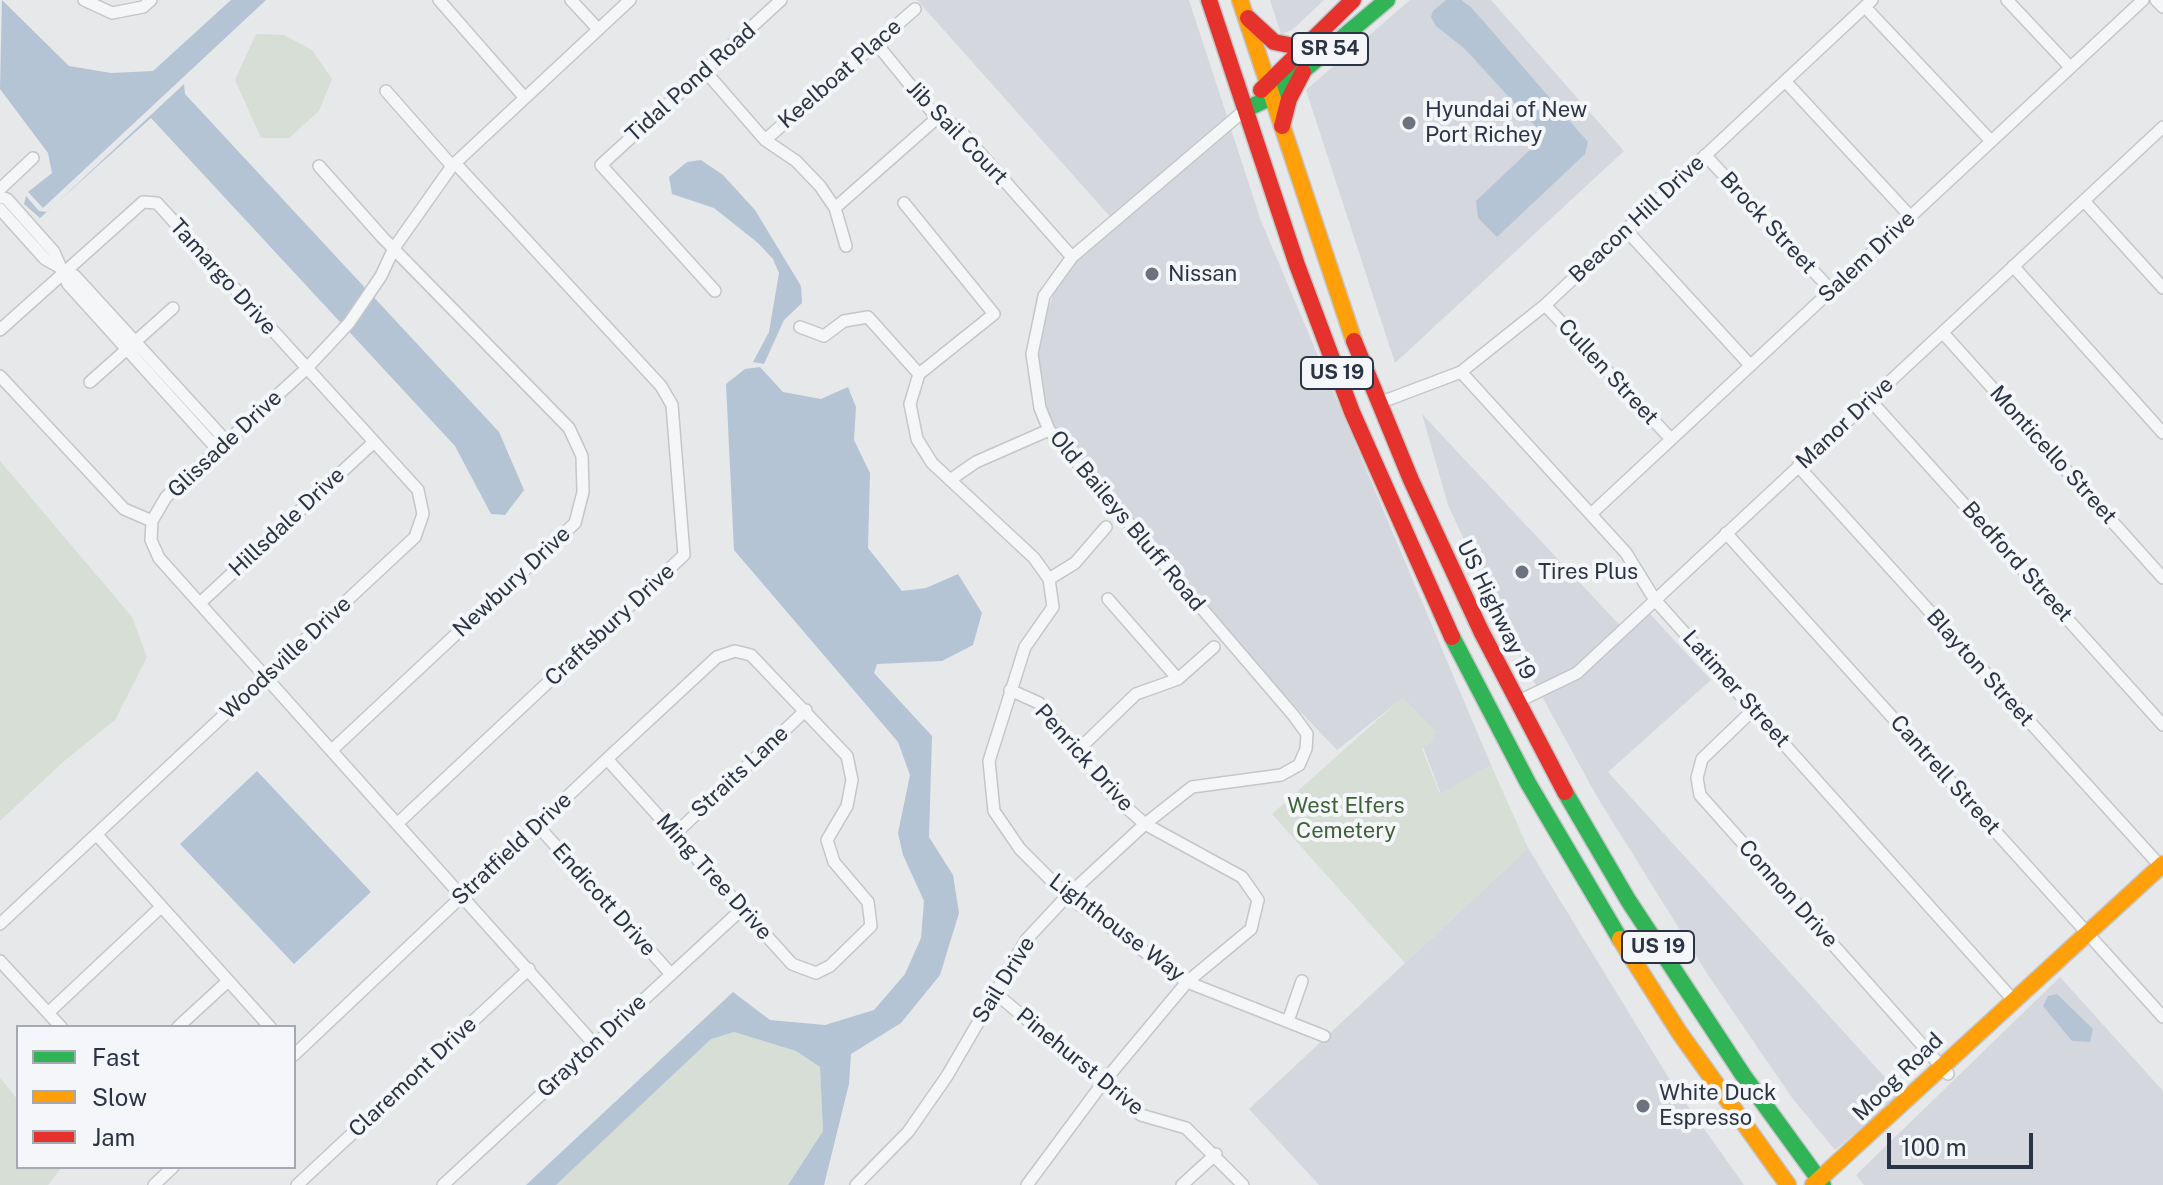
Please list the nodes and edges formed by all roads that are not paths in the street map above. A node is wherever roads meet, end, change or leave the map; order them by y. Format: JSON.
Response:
{"nodes":[{"id":1,"x":84,"y":0,"type":"edge"},
{"id":2,"x":151,"y":0,"type":"edge"},
{"id":3,"x":439,"y":0,"type":"edge"},
{"id":4,"x":571,"y":0,"type":"edge"},
{"id":5,"x":630,"y":0,"type":"edge"},
{"id":6,"x":781,"y":0,"type":"edge"},
{"id":7,"x":1209,"y":0,"type":"edge"},
{"id":8,"x":1353,"y":0,"type":"edge"},
{"id":9,"x":1387,"y":0,"type":"edge"},
{"id":10,"x":2007,"y":0,"type":"edge"},
{"id":11,"x":2143,"y":0,"type":"edge"},
{"id":12,"x":2156,"y":0,"type":"edge"},
{"id":13,"x":1869,"y":3,"type":"edge"},
{"id":14,"x":1242,"y":7,"type":"edge"},
{"id":15,"x":2163,"y":7,"type":"edge"},
{"id":16,"x":915,"y":9,"type":"dead end"},
{"id":17,"x":598,"y":29,"type":"junction"},
{"id":18,"x":1309,"y":42,"type":"junction"},
{"id":19,"x":876,"y":43,"type":"junction"},
{"id":20,"x":2070,"y":67,"type":"junction"},
{"id":21,"x":705,"y":71,"type":"junction"},
{"id":22,"x":1303,"y":72,"type":"junction"},
{"id":23,"x":1785,"y":81,"type":"junction"},
{"id":24,"x":1269,"y":90,"type":"junction"},
{"id":25,"x":386,"y":91,"type":"dead end"},
{"id":26,"x":524,"y":97,"type":"junction"},
{"id":27,"x":1246,"y":109,"type":"junction"},
{"id":28,"x":937,"y":118,"type":"junction"},
{"id":29,"x":1282,"y":130,"type":"junction"},
{"id":30,"x":2161,"y":134,"type":"edge"},
{"id":31,"x":765,"y":140,"type":"junction"},
{"id":32,"x":1991,"y":141,"type":"junction"},
{"id":33,"x":1705,"y":155,"type":"junction"},
{"id":34,"x":33,"y":158,"type":"dead end"},
{"id":35,"x":453,"y":164,"type":"junction"},
{"id":36,"x":319,"y":166,"type":"dead end"},
{"id":37,"x":0,"y":189,"type":"edge"},
{"id":38,"x":0,"y":197,"type":"edge"},
{"id":39,"x":2084,"y":201,"type":"junction"},
{"id":40,"x":904,"y":203,"type":"dead end"},
{"id":41,"x":835,"y":208,"type":"junction"},
{"id":42,"x":0,"y":209,"type":"edge"},
{"id":43,"x":1910,"y":216,"type":"junction"},
{"id":44,"x":1626,"y":230,"type":"junction"},
{"id":45,"x":846,"y":246,"type":"dead end"},
{"id":46,"x":394,"y":248,"type":"junction"},
{"id":47,"x":1072,"y":257,"type":"junction"},
{"id":48,"x":2013,"y":266,"type":"junction"},
{"id":49,"x":63,"y":272,"type":"junction"},
{"id":50,"x":2163,"y":288,"type":"edge"},
{"id":51,"x":1831,"y":290,"type":"junction"},
{"id":52,"x":715,"y":291,"type":"dead end"},
{"id":53,"x":1545,"y":305,"type":"junction"},
{"id":54,"x":173,"y":308,"type":"dead end"},
{"id":55,"x":800,"y":327,"type":"dead end"},
{"id":56,"x":0,"y":330,"type":"edge"},
{"id":57,"x":1943,"y":333,"type":"junction"},
{"id":58,"x":131,"y":345,"type":"junction"},
{"id":59,"x":1750,"y":365,"type":"junction"},
{"id":60,"x":306,"y":369,"type":"junction"},
{"id":61,"x":1461,"y":372,"type":"junction"},
{"id":62,"x":919,"y":374,"type":"junction"},
{"id":63,"x":0,"y":376,"type":"edge"},
{"id":64,"x":90,"y":382,"type":"dead end"},
{"id":65,"x":1870,"y":400,"type":"junction"},
{"id":66,"x":1379,"y":403,"type":"junction"},
{"id":67,"x":1049,"y":430,"type":"junction"},
{"id":68,"x":2163,"y":433,"type":"edge"},
{"id":69,"x":1671,"y":439,"type":"junction"},
{"id":70,"x":374,"y":442,"type":"junction"},
{"id":71,"x":222,"y":446,"type":"junction"},
{"id":72,"x":1798,"y":466,"type":"junction"},
{"id":73,"x":950,"y":480,"type":"junction"},
{"id":74,"x":1591,"y":514,"type":"junction"},
{"id":75,"x":152,"y":521,"type":"junction"},
{"id":76,"x":1106,"y":527,"type":"dead end"},
{"id":77,"x":1726,"y":533,"type":"junction"},
{"id":78,"x":2163,"y":578,"type":"edge"},
{"id":79,"x":1049,"y":579,"type":"junction"},
{"id":80,"x":1428,"y":586,"type":"junction"},
{"id":81,"x":1108,"y":599,"type":"dead end"},
{"id":82,"x":1655,"y":600,"type":"junction"},
{"id":83,"x":200,"y":603,"type":"junction"},
{"id":84,"x":1214,"y":647,"type":"dead end"},
{"id":85,"x":266,"y":677,"type":"junction"},
{"id":86,"x":1178,"y":679,"type":"junction"},
{"id":87,"x":1010,"y":690,"type":"junction"},
{"id":88,"x":1517,"y":702,"type":"junction"},
{"id":89,"x":1754,"y":709,"type":"junction"},
{"id":90,"x":806,"y":710,"type":"junction"},
{"id":91,"x":1493,"y":719,"type":"junction"},
{"id":92,"x":2163,"y":725,"type":"edge"},
{"id":93,"x":333,"y":749,"type":"junction"},
{"id":94,"x":1306,"y":749,"type":"joint"},
{"id":95,"x":1078,"y":750,"type":"junction"},
{"id":96,"x":607,"y":759,"type":"junction"},
{"id":97,"x":398,"y":823,"type":"junction"},
{"id":98,"x":1145,"y":824,"type":"junction"},
{"id":99,"x":538,"y":826,"type":"junction"},
{"id":100,"x":675,"y":834,"type":"junction"},
{"id":101,"x":97,"y":835,"type":"junction"},
{"id":102,"x":1599,"y":851,"type":"junction"},
{"id":103,"x":2162,"y":867,"type":"edge"},
{"id":104,"x":464,"y":896,"type":"junction"},
{"id":105,"x":1067,"y":896,"type":"junction"},
{"id":106,"x":161,"y":907,"type":"junction"},
{"id":107,"x":743,"y":908,"type":"junction"},
{"id":108,"x":0,"y":924,"type":"edge"},
{"id":109,"x":2088,"y":934,"type":"junction"},
{"id":110,"x":0,"y":961,"type":"edge"},
{"id":111,"x":529,"y":969,"type":"junction"},
{"id":112,"x":670,"y":973,"type":"junction"},
{"id":113,"x":228,"y":981,"type":"junction"},
{"id":114,"x":1302,"y":981,"type":"dead end"},
{"id":115,"x":1187,"y":982,"type":"junction"},
{"id":116,"x":994,"y":992,"type":"junction"},
{"id":117,"x":2015,"y":1002,"type":"junction"},
{"id":118,"x":48,"y":1013,"type":"junction"},
{"id":119,"x":2163,"y":1017,"type":"edge"},
{"id":120,"x":1288,"y":1021,"type":"junction"},
{"id":121,"x":59,"y":1025,"type":"edge"},
{"id":122,"x":180,"y":1025,"type":"edge"},
{"id":123,"x":268,"y":1025,"type":"edge"},
{"id":124,"x":1324,"y":1036,"type":"dead end"},
{"id":125,"x":594,"y":1044,"type":"junction"},
{"id":126,"x":296,"y":1052,"type":"edge"},
{"id":127,"x":1945,"y":1070,"type":"junction"},
{"id":128,"x":1102,"y":1084,"type":"junction"},
{"id":129,"x":1216,"y":1154,"type":"junction"},
{"id":130,"x":171,"y":1169,"type":"edge"},
{"id":131,"x":1821,"y":1184,"type":"edge"},
{"id":132,"x":154,"y":1185,"type":"edge"},
{"id":133,"x":297,"y":1185,"type":"edge"},
{"id":134,"x":443,"y":1185,"type":"edge"},
{"id":135,"x":856,"y":1185,"type":"edge"},
{"id":136,"x":1027,"y":1185,"type":"edge"},
{"id":137,"x":1182,"y":1185,"type":"edge"},
{"id":138,"x":1243,"y":1185,"type":"edge"},
{"id":139,"x":1788,"y":1185,"type":"edge"}],
"edges":[{"from":1,"to":2,"type":"street"},
{"from":3,"to":26,"type":"street"},
{"from":4,"to":17,"type":"street"},
{"from":5,"to":17,"type":"street","name":"Glissade Drive"},
{"from":6,"to":21,"type":"street","name":"Tidal Pond Road"},
{"from":7,"to":27,"type":"main road","number":"US 19"},
{"from":8,"to":18,"type":"main road","number":"SR 54"},
{"from":9,"to":22,"type":"main road","number":"SR 54"},
{"from":10,"to":20,"type":"street"},
{"from":11,"to":20,"type":"street","name":"Salem Drive"},
{"from":12,"to":15,"type":"street"},
{"from":13,"to":23,"type":"street","name":"Beacon Hill Drive"},
{"from":13,"to":32,"type":"street"},
{"from":14,"to":18,"type":"main road"},
{"from":14,"to":24,"type":"main road","name":"US Highway 19","number":"US 19"},
{"from":16,"to":19,"type":"street","name":"Keelboat Place"},
{"from":17,"to":26,"type":"street","name":"Glissade Drive"},
{"from":18,"to":24,"type":"main road","number":"SR 54"},
{"from":19,"to":28,"type":"street","name":"Jib Sail Court"},
{"from":19,"to":31,"type":"street","name":"Keelboat Place"},
{"from":20,"to":32,"type":"street","name":"Salem Drive"},
{"from":21,"to":31,"type":"street"},
{"from":21,"to":52,"type":"street","name":"Tidal Pond Road"},
{"from":22,"to":24,"type":"main road","number":"SR 54"},
{"from":22,"to":29,"type":"main road"},
{"from":23,"to":33,"type":"street","name":"Beacon Hill Drive"},
{"from":23,"to":43,"type":"street"},
{"from":24,"to":27,"type":"main road","number":"SR 54"},
{"from":24,"to":29,"type":"main road","name":"US Highway 19","number":"US 19"},
{"from":25,"to":35,"type":"street"},
{"from":26,"to":35,"type":"street","name":"Glissade Drive"},
{"from":27,"to":47,"type":"street","name":"Old Baileys Bluff Road"},
{"from":27,"to":80,"type":"main road","number":"US 19"},
{"from":28,"to":41,"type":"street"},
{"from":28,"to":47,"type":"street","name":"Jib Sail Court"},
{"from":29,"to":66,"type":"main road","name":"US Highway 19","number":"US 19"},
{"from":30,"to":39,"type":"street","name":"Manor Drive"},
{"from":31,"to":41,"type":"street"},
{"from":32,"to":43,"type":"street","name":"Salem Drive"},
{"from":33,"to":44,"type":"street","name":"Beacon Hill Drive"},
{"from":33,"to":51,"type":"street","name":"Brock Street"},
{"from":34,"to":37,"type":"street"},
{"from":35,"to":46,"type":"street","name":"Glissade Drive"},
{"from":35,"to":97,"type":"street","name":"Craftsbury Drive"},
{"from":36,"to":46,"type":"street","name":"Newbury Drive"},
{"from":38,"to":49,"type":"street"},
{"from":39,"to":48,"type":"street","name":"Manor Drive"},
{"from":39,"to":50,"type":"street"},
{"from":40,"to":62,"type":"street"},
{"from":41,"to":45,"type":"street"},
{"from":42,"to":49,"type":"street"},
{"from":43,"to":51,"type":"street","name":"Salem Drive"},
{"from":44,"to":53,"type":"street","name":"Beacon Hill Drive"},
{"from":44,"to":59,"type":"street"},
{"from":46,"to":60,"type":"street","name":"Glissade Drive"},
{"from":46,"to":93,"type":"street","name":"Newbury Drive"},
{"from":47,"to":67,"type":"street","name":"Old Baileys Bluff Road"},
{"from":48,"to":57,"type":"street","name":"Manor Drive"},
{"from":48,"to":68,"type":"street"},
{"from":49,"to":56,"type":"street","name":"Tamargo Drive"},
{"from":49,"to":58,"type":"street"},
{"from":49,"to":60,"type":"street","name":"Tamargo Drive"},
{"from":51,"to":59,"type":"street","name":"Salem Drive"},
{"from":53,"to":61,"type":"street","name":"Beacon Hill Drive"},
{"from":53,"to":69,"type":"street","name":"Cullen Street"},
{"from":54,"to":58,"type":"street"},
{"from":55,"to":62,"type":"street"},
{"from":57,"to":65,"type":"street","name":"Manor Drive"},
{"from":57,"to":78,"type":"street","name":"Monticello Street"},
{"from":58,"to":64,"type":"street"},
{"from":58,"to":71,"type":"street"},
{"from":59,"to":69,"type":"street","name":"Salem Drive"},
{"from":60,"to":70,"type":"street","name":"Woodsville Drive"},
{"from":60,"to":71,"type":"street","name":"Glissade Drive"},
{"from":61,"to":66,"type":"street","name":"Beacon Hill Drive"},
{"from":61,"to":74,"type":"street","name":"Latimer Street"},
{"from":62,"to":73,"type":"street"},
{"from":63,"to":75,"type":"street"},
{"from":65,"to":72,"type":"street","name":"Manor Drive"},
{"from":65,"to":92,"type":"street","name":"Bedford Street"},
{"from":66,"to":88,"type":"main road","name":"US Highway 19","number":"US 19"},
{"from":67,"to":73,"type":"street"},
{"from":67,"to":94,"type":"street","name":"Old Baileys Bluff Road"},
{"from":69,"to":74,"type":"street","name":"Salem Drive"},
{"from":70,"to":83,"type":"street","name":"Hillsdale Drive"},
{"from":70,"to":85,"type":"street","name":"Woodsville Drive"},
{"from":71,"to":75,"type":"street","name":"Glissade Drive"},
{"from":72,"to":77,"type":"street","name":"Manor Drive"},
{"from":72,"to":103,"type":"street","name":"Blayton Street"},
{"from":73,"to":79,"type":"street"},
{"from":74,"to":82,"type":"street","name":"Latimer Street"},
{"from":75,"to":83,"type":"street","name":"Glissade Drive"},
{"from":76,"to":79,"type":"street"},
{"from":77,"to":82,"type":"street","name":"Manor Drive"},
{"from":77,"to":109,"type":"street","name":"Cantrell Street"},
{"from":79,"to":87,"type":"street","name":"Lighthouse Way"},
{"from":80,"to":88,"type":"main road"},
{"from":80,"to":91,"type":"main road","number":"US 19"},
{"from":81,"to":86,"type":"street"},
{"from":82,"to":88,"type":"street","name":"Manor Drive"},
{"from":82,"to":89,"type":"street","name":"Latimer Street"},
{"from":83,"to":85,"type":"street","name":"Glissade Drive"},
{"from":84,"to":86,"type":"street"},
{"from":85,"to":93,"type":"street","name":"Glissade Drive"},
{"from":85,"to":101,"type":"street","name":"Woodsville Drive"},
{"from":86,"to":95,"type":"street"},
{"from":87,"to":95,"type":"street","name":"Penrick Drive"},
{"from":87,"to":105,"type":"street","name":"Lighthouse Way"},
{"from":88,"to":102,"type":"main road","name":"US Highway 19","number":"US 19"},
{"from":89,"to":117,"type":"street","name":"Latimer Street"},
{"from":89,"to":127,"type":"street","name":"Connon Drive"},
{"from":90,"to":96,"type":"street","name":"Stratfield Drive"},
{"from":90,"to":100,"type":"street","name":"Straits Lane"},
{"from":90,"to":107,"type":"street","name":"Ming Tree Drive"},
{"from":91,"to":102,"type":"main road"},
{"from":91,"to":139,"type":"main road","number":"US 19"},
{"from":93,"to":97,"type":"street","name":"Glissade Drive"},
{"from":94,"to":98,"type":"street","name":"Sail Drive"},
{"from":95,"to":98,"type":"street","name":"Penrick Drive"},
{"from":96,"to":99,"type":"street","name":"Stratfield Drive"},
{"from":96,"to":100,"type":"street","name":"Ming Tree Drive"},
{"from":97,"to":104,"type":"street","name":"Glissade Drive"},
{"from":98,"to":105,"type":"street","name":"Sail Drive"},
{"from":98,"to":115,"type":"street","name":"Penrick Drive"},
{"from":99,"to":104,"type":"street","name":"Stratfield Drive"},
{"from":99,"to":112,"type":"street","name":"Endicott Drive"},
{"from":100,"to":107,"type":"street","name":"Ming Tree Drive"},
{"from":101,"to":106,"type":"street"},
{"from":101,"to":108,"type":"street","name":"Woodsville Drive"},
{"from":102,"to":131,"type":"main road","name":"US Highway 19","number":"US 19"},
{"from":103,"to":109,"type":"main road","name":"Moog Road"},
{"from":104,"to":111,"type":"street","name":"Glissade Drive"},
{"from":104,"to":126,"type":"street","name":"Stratfield Drive"},
{"from":105,"to":115,"type":"street","name":"Lighthouse Way"},
{"from":105,"to":116,"type":"street","name":"Sail Drive"},
{"from":106,"to":113,"type":"street"},
{"from":106,"to":118,"type":"street"},
{"from":107,"to":112,"type":"street","name":"Grayton Drive"},
{"from":109,"to":117,"type":"main road","name":"Moog Road"},
{"from":109,"to":119,"type":"street","name":"Cantrell Street"},
{"from":110,"to":118,"type":"street"},
{"from":111,"to":125,"type":"street","name":"Glissade Drive"},
{"from":111,"to":133,"type":"street","name":"Claremont Drive"},
{"from":112,"to":125,"type":"street","name":"Grayton Drive"},
{"from":113,"to":122,"type":"street"},
{"from":113,"to":123,"type":"street"},
{"from":114,"to":120,"type":"street"},
{"from":115,"to":120,"type":"street","name":"Lighthouse Way"},
{"from":115,"to":128,"type":"street","name":"Penrick Drive"},
{"from":116,"to":128,"type":"street","name":"Pinehurst Drive"},
{"from":116,"to":135,"type":"street","name":"Sail Drive"},
{"from":117,"to":127,"type":"main road","name":"Moog Road"},
{"from":118,"to":121,"type":"street"},
{"from":120,"to":124,"type":"street","name":"Lighthouse Way"},
{"from":125,"to":134,"type":"street","name":"Grayton Drive"},
{"from":127,"to":131,"type":"main road","name":"Moog Road"},
{"from":128,"to":129,"type":"street","name":"Pinehurst Drive"},
{"from":128,"to":136,"type":"street","name":"Penrick Drive"},
{"from":129,"to":137,"type":"street"},
{"from":129,"to":138,"type":"street","name":"Pinehurst Drive"},
{"from":130,"to":132,"type":"street"}]}
